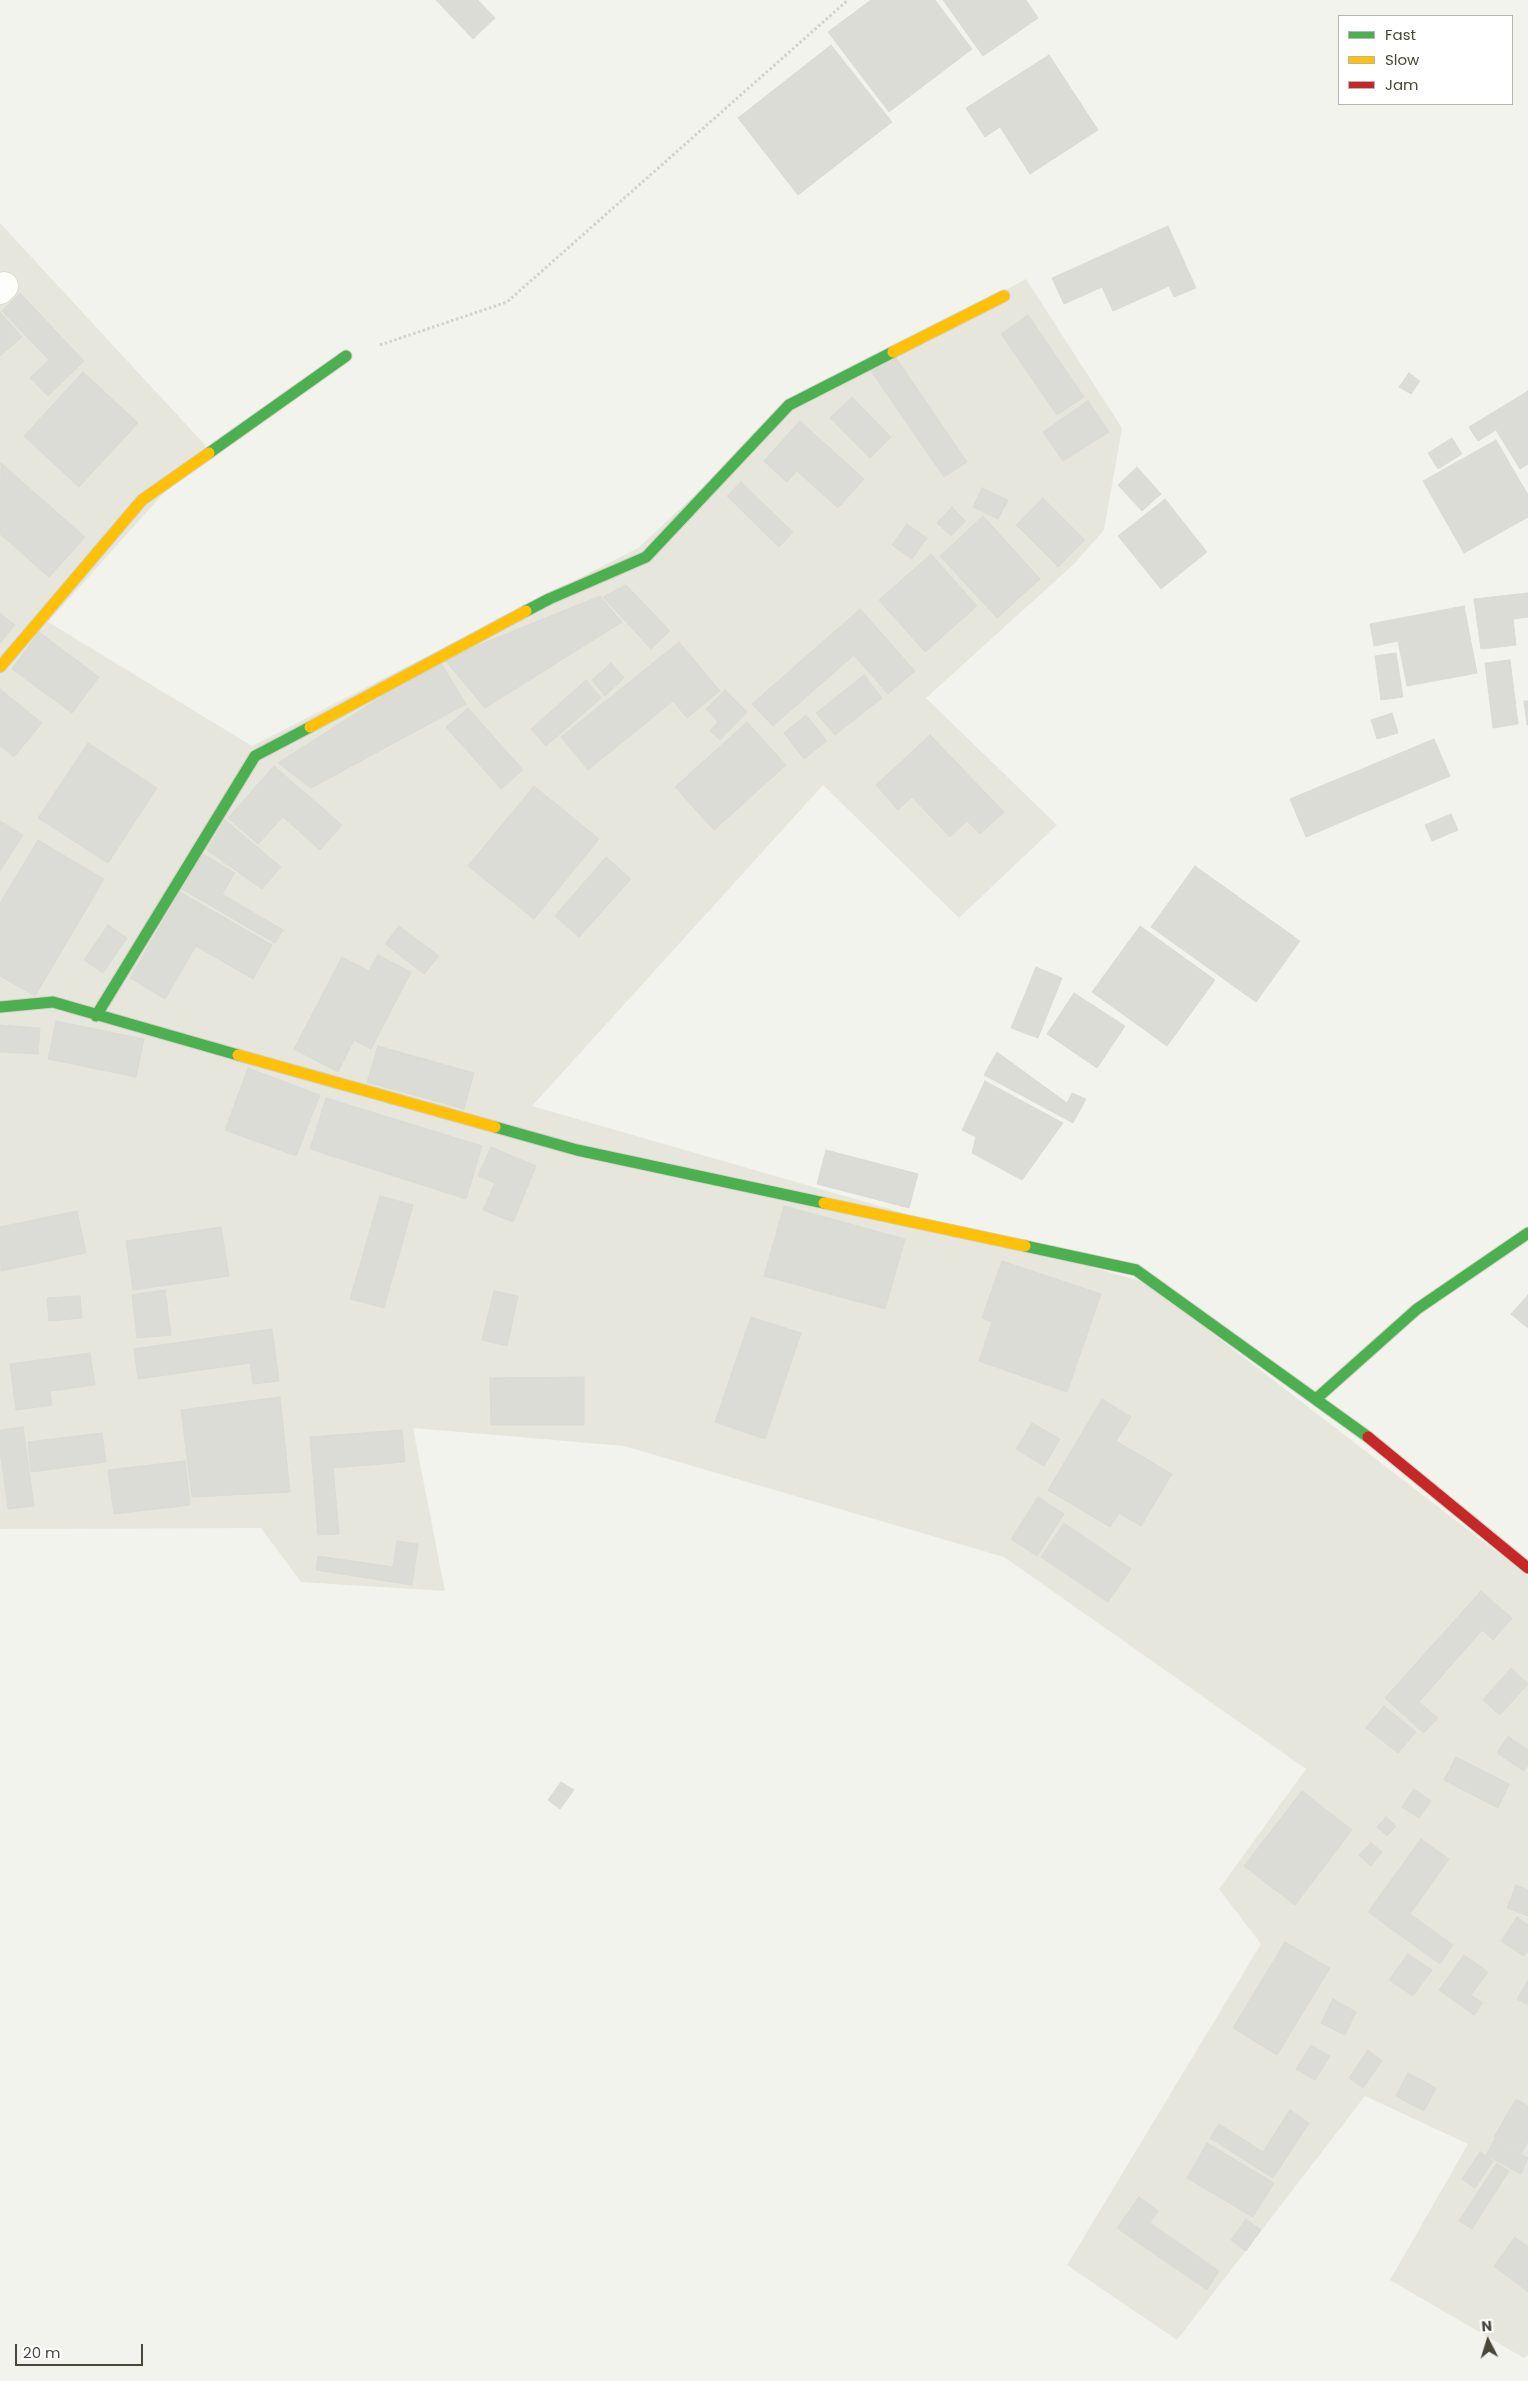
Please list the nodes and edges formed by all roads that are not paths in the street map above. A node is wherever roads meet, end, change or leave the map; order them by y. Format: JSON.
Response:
{"nodes":[{"id":1,"x":1004,"y":296,"type":"dead end"},
{"id":2,"x":346,"y":356,"type":"road end"},
{"id":3,"x":0,"y":667,"type":"edge"},
{"id":4,"x":0,"y":1007,"type":"edge"},
{"id":5,"x":96,"y":1016,"type":"junction"},
{"id":6,"x":1528,"y":1232,"type":"edge"},
{"id":7,"x":1316,"y":1399,"type":"junction"},
{"id":8,"x":1528,"y":1568,"type":"edge"}],
"edges":[{"from":1,"to":5,"type":"street"},
{"from":2,"to":3,"type":"street"},
{"from":4,"to":5,"type":"street"},
{"from":5,"to":7,"type":"street"},
{"from":6,"to":7,"type":"street"},
{"from":7,"to":8,"type":"street"}]}
